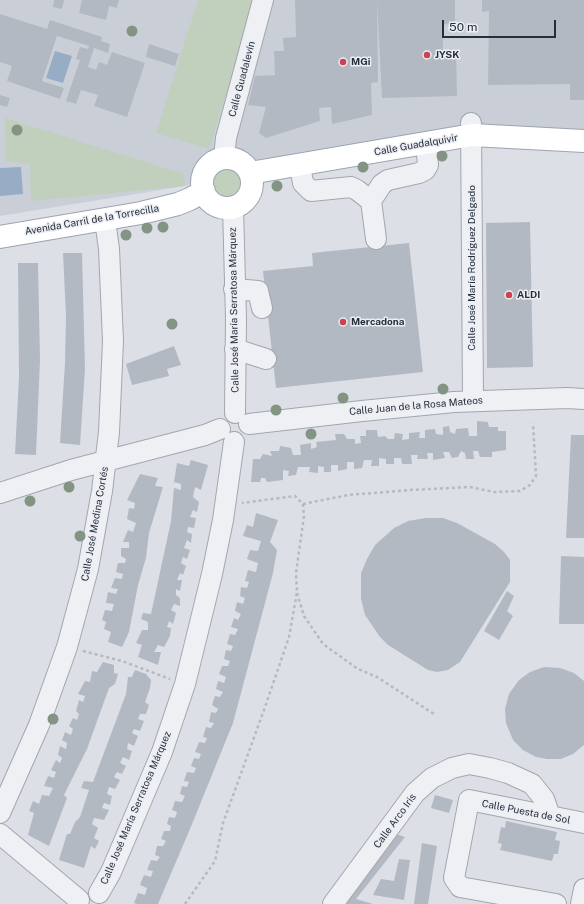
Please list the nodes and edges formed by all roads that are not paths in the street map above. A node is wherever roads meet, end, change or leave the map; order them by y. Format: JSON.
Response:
{"nodes":[{"id":1,"x":263,"y":0,"type":"edge"},
{"id":2,"x":471,"y":129,"type":"junction"},
{"id":3,"x":584,"y":141,"type":"edge"},
{"id":4,"x":426,"y":143,"type":"junction"},
{"id":5,"x":224,"y":158,"type":"junction"},
{"id":6,"x":300,"y":165,"type":"junction"},
{"id":7,"x":250,"y":173,"type":"junction"},
{"id":8,"x":204,"y":190,"type":"junction"},
{"id":9,"x":371,"y":201,"type":"junction"},
{"id":10,"x":233,"y":207,"type":"junction"},
{"id":11,"x":105,"y":220,"type":"junction"},
{"id":12,"x":0,"y":237,"type":"edge"},
{"id":13,"x":376,"y":239,"type":"dead end"},
{"id":14,"x":234,"y":289,"type":"junction"},
{"id":15,"x":262,"y":308,"type":"dead end"},
{"id":16,"x":235,"y":348,"type":"junction"},
{"id":17,"x":266,"y":359,"type":"dead end"},
{"id":18,"x":584,"y":399,"type":"edge"},
{"id":19,"x":473,"y":400,"type":"junction"},
{"id":20,"x":242,"y":419,"type":"junction"},
{"id":21,"x":227,"y":436,"type":"junction"},
{"id":22,"x":106,"y":460,"type":"junction"},
{"id":23,"x":0,"y":493,"type":"edge"},
{"id":24,"x":0,"y":814,"type":"edge"},
{"id":25,"x":550,"y":816,"type":"junction"},
{"id":26,"x":584,"y":823,"type":"edge"},
{"id":27,"x":0,"y":834,"type":"edge"},
{"id":28,"x":584,"y":889,"type":"edge"},
{"id":29,"x":104,"y":898,"type":"edge"},
{"id":30,"x":78,"y":902,"type":"edge"},
{"id":31,"x":333,"y":904,"type":"edge"},
{"id":32,"x":556,"y":904,"type":"edge"},
{"id":33,"x":581,"y":904,"type":"edge"}],
"edges":[{"from":1,"to":5,"type":"street","name":"Calle Guadalevín"},
{"from":2,"to":3,"type":"main road","name":"Calle Guadalquivir"},
{"from":2,"to":4,"type":"main road","name":"Calle Guadalquivir"},
{"from":2,"to":19,"type":"street","name":"Calle José María Rodríguez Delgado"},
{"from":4,"to":6,"type":"main road","name":"Calle Guadalquivir"},
{"from":4,"to":9,"type":"street"},
{"from":5,"to":7,"type":"main road"},
{"from":5,"to":8,"type":"main road"},
{"from":6,"to":7,"type":"main road","name":"Calle Guadalquivir"},
{"from":6,"to":9,"type":"street"},
{"from":7,"to":10,"type":"main road"},
{"from":8,"to":10,"type":"main road"},
{"from":8,"to":11,"type":"main road","name":"Avenida Carril de la Torrecilla"},
{"from":9,"to":13,"type":"street"},
{"from":10,"to":14,"type":"street","name":"Calle José María Serratosa Márquez"},
{"from":11,"to":12,"type":"main road","name":"Avenida Carril de la Torrecilla"},
{"from":11,"to":22,"type":"street","name":"Calle José Medina Cortés"},
{"from":14,"to":15,"type":"street"},
{"from":14,"to":16,"type":"street","name":"Calle José María Serratosa Márquez"},
{"from":16,"to":17,"type":"street"},
{"from":16,"to":20,"type":"street","name":"Calle José María Serratosa Márquez"},
{"from":18,"to":19,"type":"street","name":"Calle Juan de la Rosa Mateos"},
{"from":19,"to":20,"type":"street","name":"Calle Juan de la Rosa Mateos"},
{"from":20,"to":21,"type":"street"},
{"from":21,"to":22,"type":"street"},
{"from":21,"to":29,"type":"street","name":"Calle José María Serratosa Márquez"},
{"from":22,"to":23,"type":"street"},
{"from":22,"to":24,"type":"street","name":"Calle José Medina Cortés"},
{"from":25,"to":26,"type":"street","name":"Calle Puesta de Sol"},
{"from":25,"to":31,"type":"street","name":"Calle Arco Iris"},
{"from":25,"to":32,"type":"street","name":"Calle Puesta de Sol"},
{"from":27,"to":30,"type":"street"},
{"from":28,"to":33,"type":"street"},
{"from":29,"to":30,"type":"street"}]}
